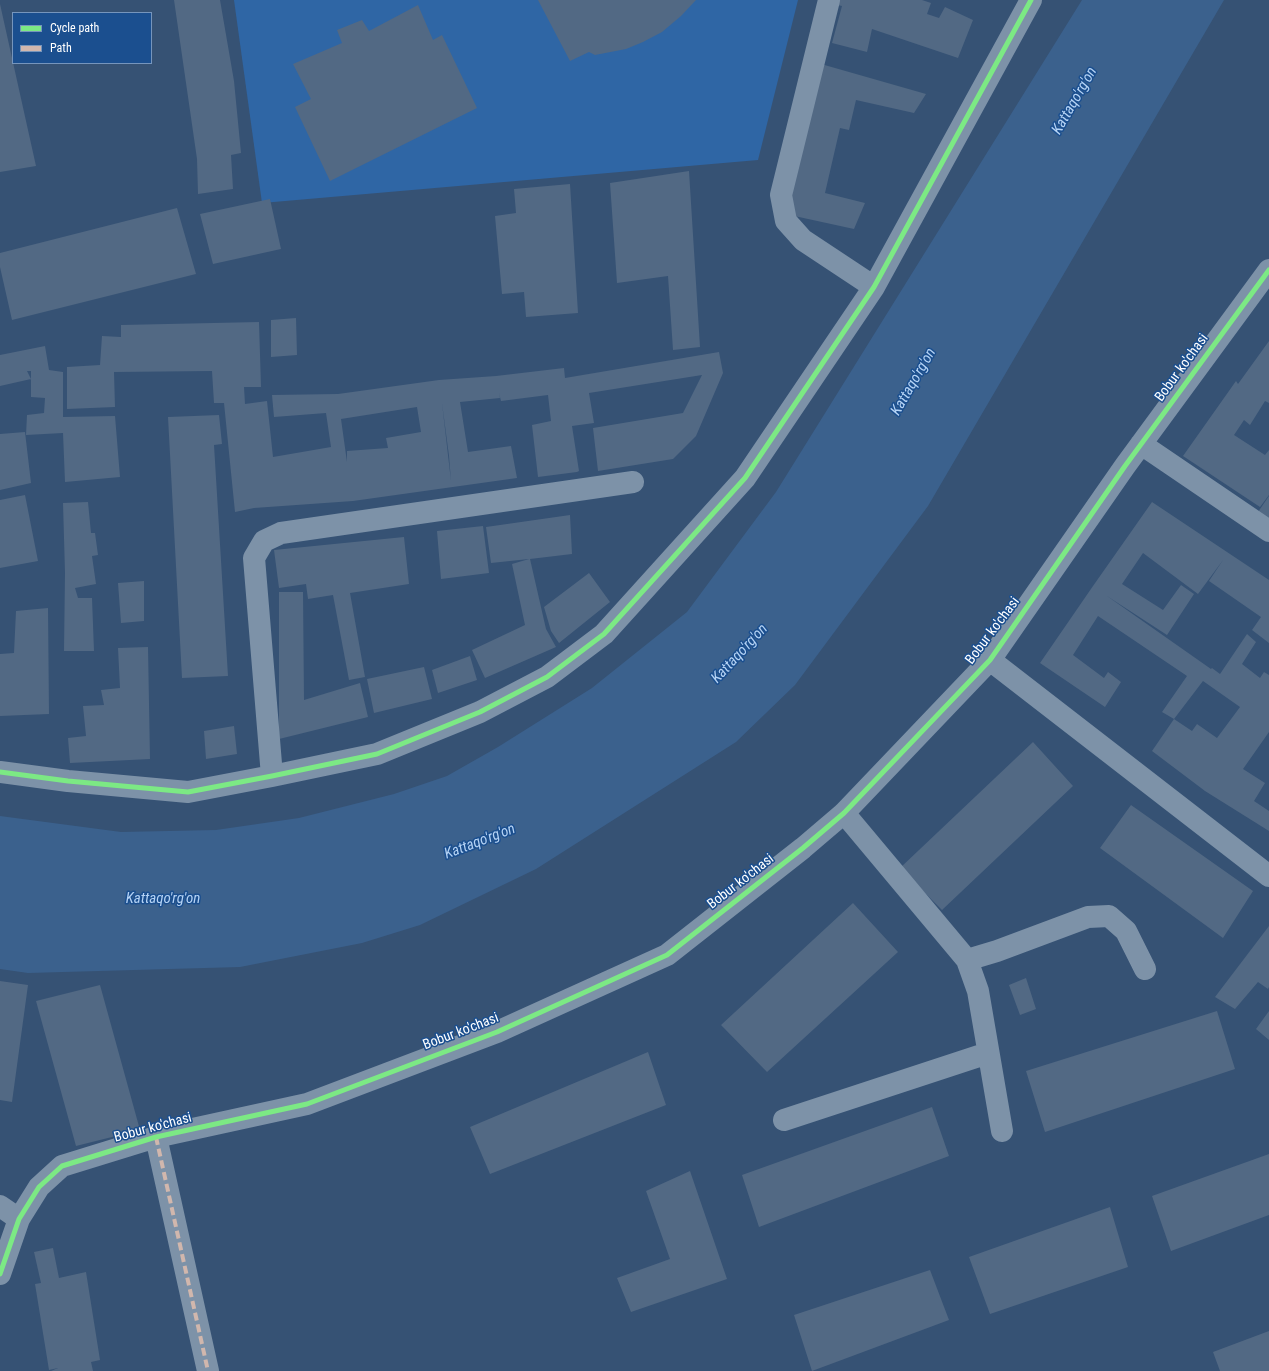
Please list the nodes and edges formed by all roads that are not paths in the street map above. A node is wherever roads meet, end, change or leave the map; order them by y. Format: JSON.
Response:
{"nodes":[{"id":1,"x":829,"y":0,"type":"edge"},
{"id":2,"x":1031,"y":0,"type":"edge"},
{"id":3,"x":1269,"y":270,"type":"edge"},
{"id":4,"x":874,"y":287,"type":"junction"},
{"id":5,"x":1141,"y":444,"type":"junction"},
{"id":6,"x":633,"y":482,"type":"dead end"},
{"id":7,"x":1269,"y":530,"type":"edge"},
{"id":8,"x":990,"y":660,"type":"junction"},
{"id":9,"x":0,"y":772,"type":"edge"},
{"id":10,"x":272,"y":776,"type":"junction"},
{"id":11,"x":844,"y":813,"type":"junction"},
{"id":12,"x":1269,"y":876,"type":"edge"},
{"id":13,"x":967,"y":960,"type":"junction"},
{"id":14,"x":1145,"y":969,"type":"dead end"},
{"id":15,"x":988,"y":1053,"type":"junction"},
{"id":16,"x":784,"y":1120,"type":"dead end"},
{"id":17,"x":1002,"y":1131,"type":"dead end"},
{"id":18,"x":156,"y":1137,"type":"junction"},
{"id":19,"x":0,"y":1206,"type":"edge"},
{"id":20,"x":19,"y":1219,"type":"junction"},
{"id":21,"x":0,"y":1274,"type":"edge"},
{"id":22,"x":208,"y":1371,"type":"edge"}],
"edges":[{"from":1,"to":4,"type":"street"},
{"from":2,"to":4,"type":"street"},
{"from":3,"to":5,"type":"street","name":"Bobur ko'chasi"},
{"from":4,"to":10,"type":"street"},
{"from":5,"to":7,"type":"street"},
{"from":5,"to":8,"type":"street","name":"Bobur ko'chasi"},
{"from":6,"to":10,"type":"street"},
{"from":8,"to":11,"type":"street","name":"Bobur ko'chasi"},
{"from":8,"to":12,"type":"street"},
{"from":9,"to":10,"type":"street"},
{"from":11,"to":13,"type":"street"},
{"from":11,"to":18,"type":"street","name":"Bobur ko'chasi"},
{"from":13,"to":14,"type":"street"},
{"from":13,"to":15,"type":"street"},
{"from":15,"to":16,"type":"street"},
{"from":15,"to":17,"type":"street"},
{"from":18,"to":20,"type":"street","name":"Bobur ko'chasi"},
{"from":18,"to":22,"type":"street"},
{"from":19,"to":20,"type":"street"},
{"from":20,"to":21,"type":"street","name":"Bobur ko'chasi"}]}
